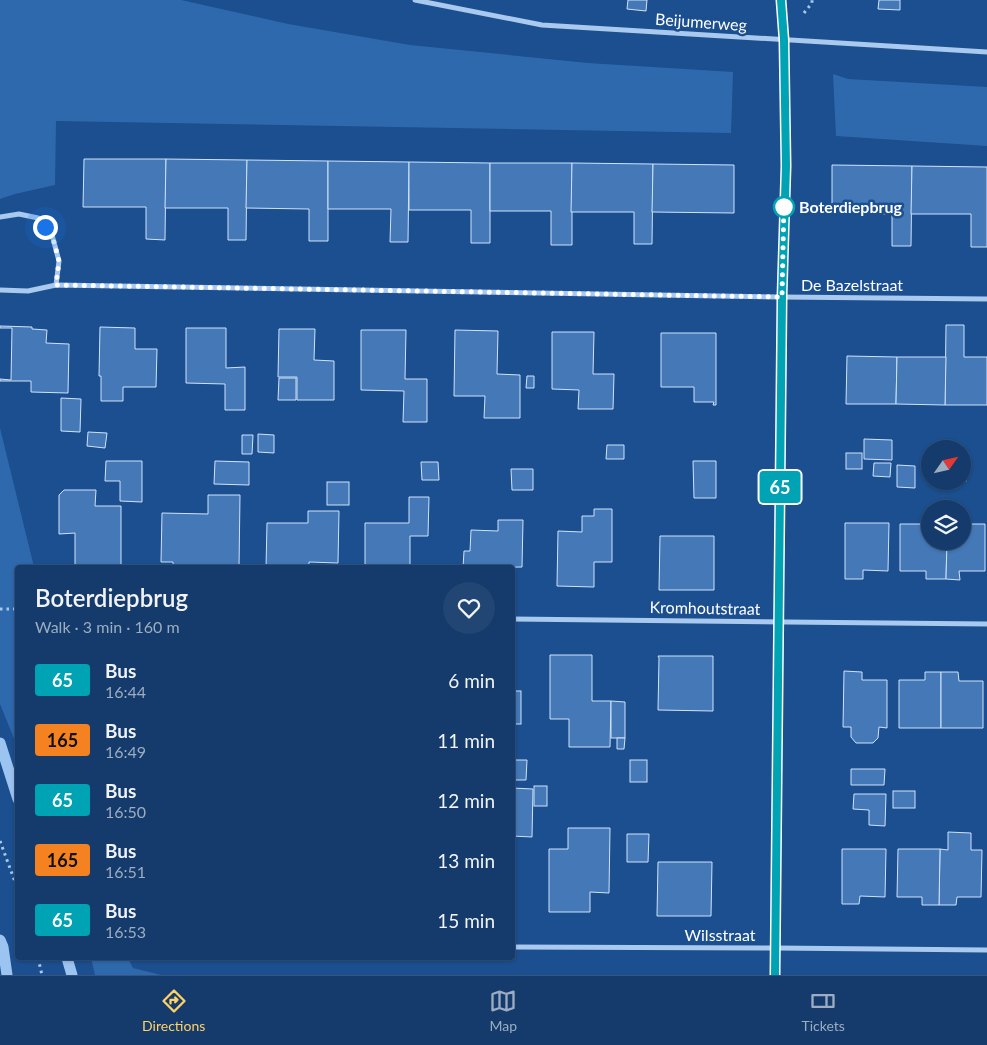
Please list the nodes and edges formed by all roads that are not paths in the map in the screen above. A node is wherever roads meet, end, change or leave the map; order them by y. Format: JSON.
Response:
{"nodes":[{"id":1,"x":415,"y":0,"type":"edge"},
{"id":2,"x":781,"y":0,"type":"edge"},
{"id":3,"x":784,"y":40,"type":"junction"},
{"id":4,"x":987,"y":52,"type":"edge"},
{"id":5,"x":0,"y":218,"type":"edge"},
{"id":6,"x":56,"y":285,"type":"junction"},
{"id":7,"x":0,"y":290,"type":"edge"},
{"id":8,"x":782,"y":297,"type":"junction"},
{"id":9,"x":987,"y":299,"type":"edge"},
{"id":10,"x":515,"y":619,"type":"edge"},
{"id":11,"x":779,"y":622,"type":"junction"},
{"id":12,"x":987,"y":624,"type":"edge"},
{"id":13,"x":515,"y":947,"type":"edge"},
{"id":14,"x":775,"y":948,"type":"junction"},
{"id":15,"x":987,"y":950,"type":"edge"},
{"id":16,"x":775,"y":975,"type":"edge"}],
"edges":[{"from":1,"to":3,"type":"street","name":"Beijumerweg"},
{"from":2,"to":3,"type":"street"},
{"from":3,"to":4,"type":"street","name":"Beijumerweg"},
{"from":3,"to":8,"type":"lane"},
{"from":5,"to":6,"type":"street"},
{"from":6,"to":7,"type":"street","name":"De Bazelstraat"},
{"from":6,"to":8,"type":"street","name":"De Bazelstraat"},
{"from":8,"to":9,"type":"street","name":"De Bazelstraat"},
{"from":8,"to":11,"type":"street"},
{"from":10,"to":11,"type":"street","name":"Kromhoutstraat"},
{"from":11,"to":12,"type":"street","name":"Kromhoutstraat"},
{"from":11,"to":14,"type":"street"},
{"from":13,"to":14,"type":"street","name":"Wilsstraat"},
{"from":14,"to":15,"type":"street","name":"Wilsstraat"},
{"from":14,"to":16,"type":"street"}]}
